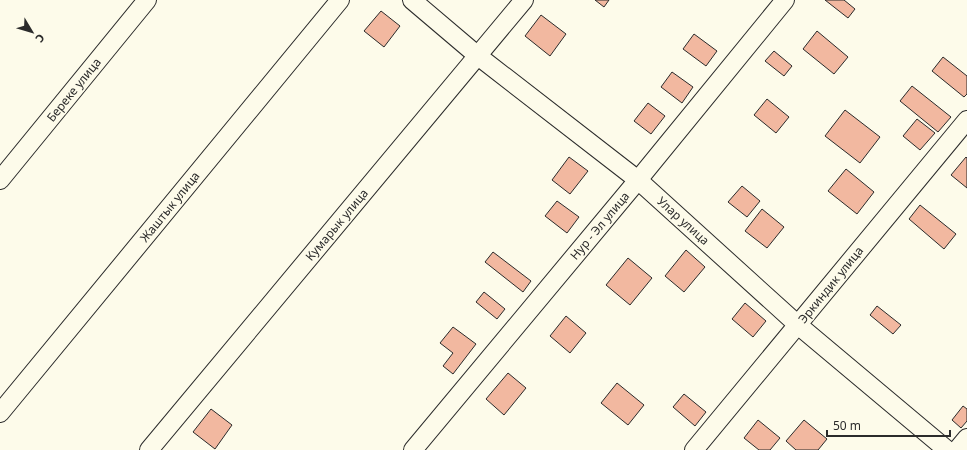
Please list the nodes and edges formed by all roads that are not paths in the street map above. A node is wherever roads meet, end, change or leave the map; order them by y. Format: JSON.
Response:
{"nodes":[{"id":1,"x":147,"y":0,"type":"edge"},
{"id":2,"x":340,"y":0,"type":"edge"},
{"id":3,"x":412,"y":0,"type":"edge"},
{"id":4,"x":524,"y":0,"type":"edge"},
{"id":5,"x":785,"y":0,"type":"edge"},
{"id":6,"x":478,"y":56,"type":"junction"},
{"id":7,"x":967,"y":120,"type":"edge"},
{"id":8,"x":0,"y":180,"type":"edge"},
{"id":9,"x":638,"y":180,"type":"junction"},
{"id":10,"x":798,"y":325,"type":"junction"},
{"id":11,"x":0,"y":413,"type":"edge"},
{"id":12,"x":967,"y":438,"type":"edge"},
{"id":13,"x":149,"y":450,"type":"edge"},
{"id":14,"x":412,"y":450,"type":"edge"},
{"id":15,"x":694,"y":450,"type":"edge"},
{"id":16,"x":947,"y":450,"type":"edge"},
{"id":17,"x":957,"y":450,"type":"edge"}],
"edges":[{"from":1,"to":8,"type":"street","name":"Береке улица"},
{"from":2,"to":11,"type":"street","name":"Жаштык улица"},
{"from":3,"to":6,"type":"street","name":"Улар улица"},
{"from":4,"to":6,"type":"street","name":"Кумарык улица"},
{"from":5,"to":9,"type":"street","name":"Нур - Эл улица"},
{"from":6,"to":9,"type":"street","name":"Улар улица"},
{"from":6,"to":13,"type":"street","name":"Кумарык улица"},
{"from":7,"to":10,"type":"street","name":"Эркиндик улица"},
{"from":9,"to":10,"type":"street","name":"Улар улица"},
{"from":9,"to":14,"type":"street","name":"Нур - Эл улица"},
{"from":10,"to":15,"type":"street","name":"Эркиндик улица"},
{"from":10,"to":16,"type":"street","name":"Улар улица"},
{"from":12,"to":17,"type":"street"}]}
